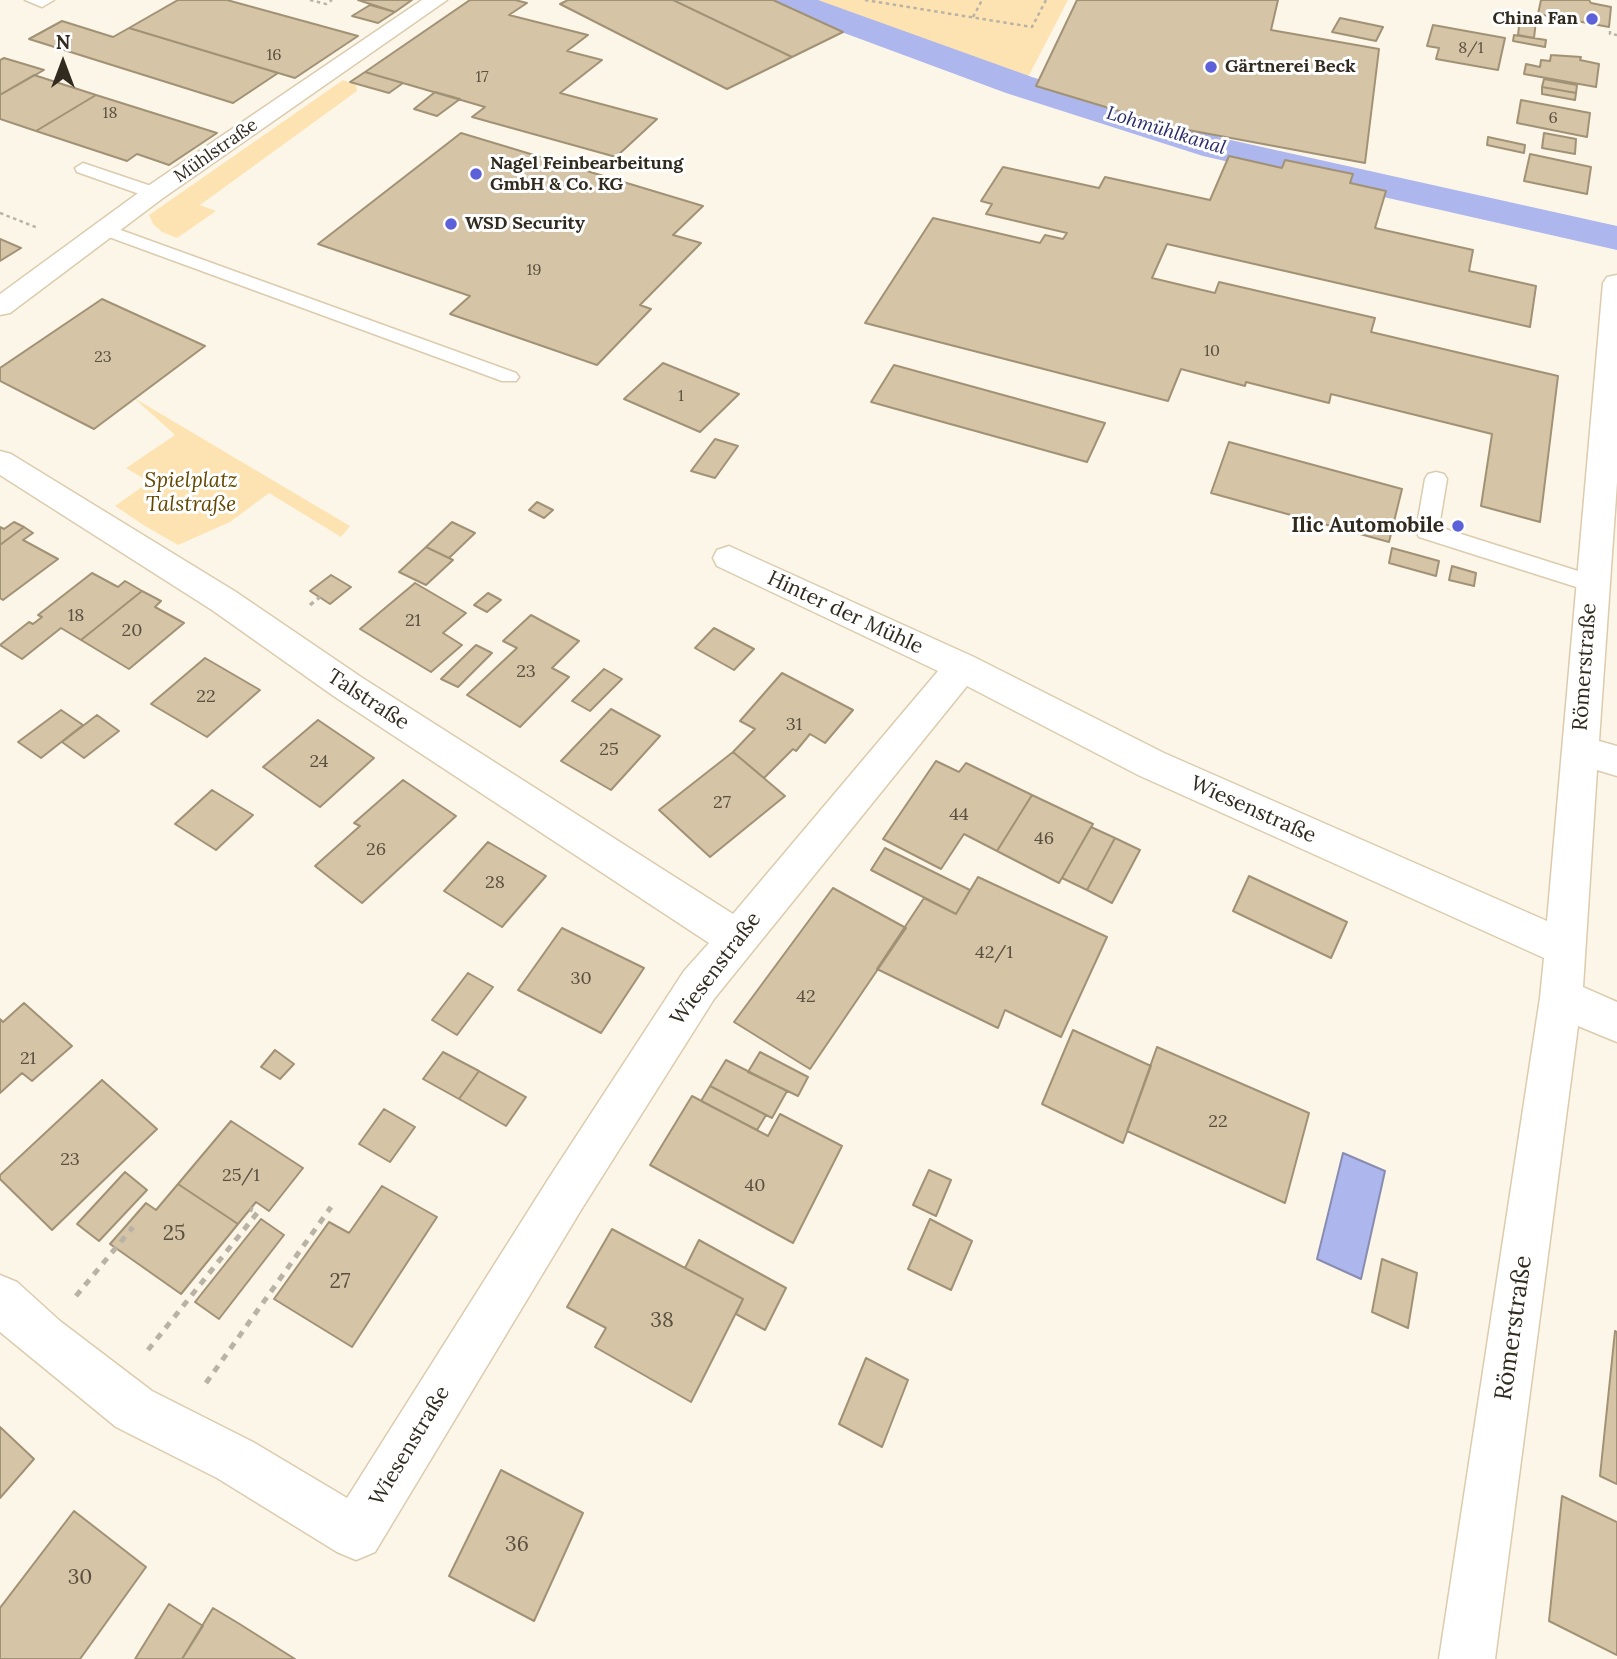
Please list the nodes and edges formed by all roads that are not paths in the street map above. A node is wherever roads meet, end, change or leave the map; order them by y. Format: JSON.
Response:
{"nodes":[{"id":1,"x":32,"y":0,"type":"edge"},
{"id":2,"x":47,"y":0,"type":"edge"},
{"id":3,"x":436,"y":0,"type":"edge"},
{"id":4,"x":83,"y":168,"type":"dead end"},
{"id":5,"x":154,"y":193,"type":"junction"},
{"id":6,"x":104,"y":229,"type":"junction"},
{"id":7,"x":1617,"y":283,"type":"edge"},
{"id":8,"x":0,"y":307,"type":"edge"},
{"id":9,"x":509,"y":377,"type":"dead end"},
{"id":10,"x":0,"y":461,"type":"edge"},
{"id":11,"x":1436,"y":479,"type":"dead end"},
{"id":12,"x":729,"y":558,"type":"dead end"},
{"id":13,"x":1604,"y":588,"type":"edge"},
{"id":14,"x":962,"y":667,"type":"junction"},
{"id":15,"x":1598,"y":755,"type":"edge"},
{"id":16,"x":737,"y":939,"type":"junction"},
{"id":17,"x":1565,"y":948,"type":"junction"},
{"id":18,"x":1561,"y":998,"type":"junction"},
{"id":19,"x":1617,"y":1022,"type":"edge"},
{"id":20,"x":0,"y":1299,"type":"edge"},
{"id":21,"x":1467,"y":1659,"type":"edge"}],
"edges":[{"from":1,"to":2,"type":"lane"},
{"from":3,"to":5,"type":"street","name":"Mühlstraße"},
{"from":4,"to":5,"type":"lane"},
{"from":5,"to":6,"type":"street","name":"Mühlstraße"},
{"from":6,"to":8,"type":"street","name":"Mühlstraße"},
{"from":6,"to":9,"type":"lane"},
{"from":7,"to":13,"type":"street","name":"Römerstraße"},
{"from":10,"to":16,"type":"street","name":"Talstraße"},
{"from":11,"to":13,"type":"lane"},
{"from":12,"to":14,"type":"street","name":"Hinter der Mühle"},
{"from":13,"to":15,"type":"street","name":"Römerstraße"},
{"from":14,"to":16,"type":"street","name":"Wiesenstraße"},
{"from":14,"to":17,"type":"street","name":"Wiesenstraße"},
{"from":15,"to":17,"type":"street","name":"Römerstraße"},
{"from":16,"to":20,"type":"street","name":"Wiesenstraße"},
{"from":17,"to":18,"type":"street","name":"Römerstraße"},
{"from":18,"to":19,"type":"street"},
{"from":18,"to":21,"type":"street","name":"Römerstraße"}]}
